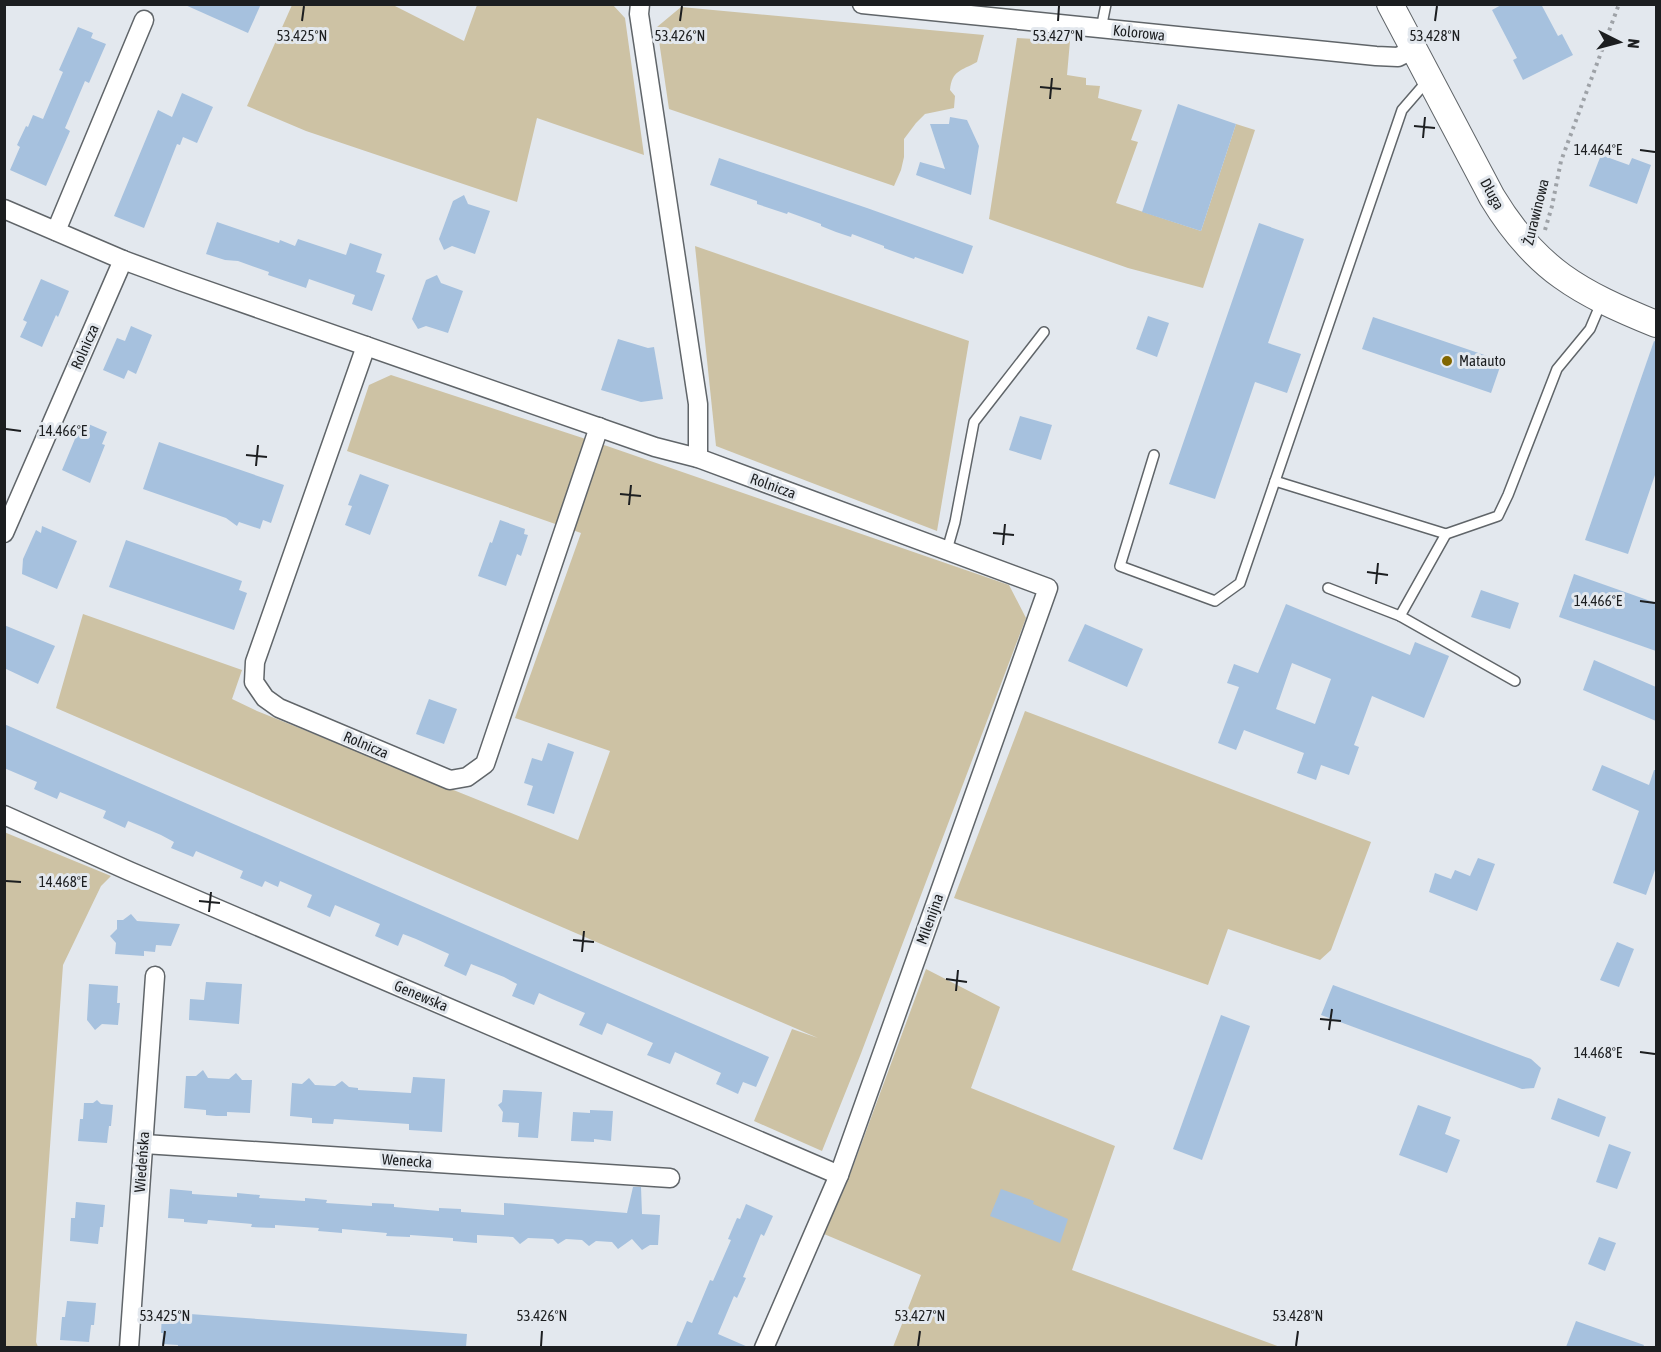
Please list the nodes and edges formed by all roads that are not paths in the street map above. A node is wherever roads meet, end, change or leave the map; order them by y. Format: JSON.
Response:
{"nodes":[{"id":1,"x":640,"y":4,"type":"edge"},
{"id":2,"x":862,"y":4,"type":"edge"},
{"id":3,"x":1106,"y":4,"type":"edge"},
{"id":4,"x":1390,"y":4,"type":"edge"},
{"id":5,"x":977,"y":11,"type":"edge"},
{"id":6,"x":144,"y":20,"type":"dead end"},
{"id":7,"x":1101,"y":29,"type":"junction"},
{"id":8,"x":1414,"y":49,"type":"junction"},
{"id":9,"x":1430,"y":78,"type":"junction"},
{"id":10,"x":4,"y":209,"type":"edge"},
{"id":11,"x":56,"y":231,"type":"junction"},
{"id":12,"x":123,"y":260,"type":"junction"},
{"id":13,"x":1602,"y":301,"type":"junction"},
{"id":14,"x":1656,"y":324,"type":"edge"},
{"id":15,"x":1044,"y":332,"type":"dead end"},
{"id":16,"x":366,"y":346,"type":"junction"},
{"id":17,"x":598,"y":427,"type":"junction"},
{"id":18,"x":1154,"y":455,"type":"dead end"},
{"id":19,"x":698,"y":458,"type":"junction"},
{"id":20,"x":1275,"y":481,"type":"junction"},
{"id":21,"x":4,"y":533,"type":"edge"},
{"id":22,"x":1446,"y":534,"type":"junction"},
{"id":23,"x":947,"y":550,"type":"junction"},
{"id":24,"x":1328,"y":588,"type":"dead end"},
{"id":25,"x":1400,"y":616,"type":"junction"},
{"id":26,"x":1515,"y":681,"type":"dead end"},
{"id":27,"x":4,"y":815,"type":"edge"},
{"id":28,"x":154,"y":976,"type":"dead end"},
{"id":29,"x":144,"y":1144,"type":"junction"},
{"id":30,"x":839,"y":1175,"type":"junction"},
{"id":31,"x":670,"y":1178,"type":"dead end"},
{"id":32,"x":129,"y":1347,"type":"edge"},
{"id":33,"x":764,"y":1347,"type":"edge"}],
"edges":[{"from":1,"to":19,"type":"street"},
{"from":2,"to":5,"type":"street","name":"Kolorowa"},
{"from":3,"to":7,"type":"lane"},
{"from":4,"to":8,"type":"street","name":"Długa"},
{"from":5,"to":7,"type":"street","name":"Kolorowa"},
{"from":6,"to":11,"type":"street"},
{"from":7,"to":8,"type":"street","name":"Kolorowa"},
{"from":8,"to":9,"type":"street","name":"Długa"},
{"from":9,"to":13,"type":"street","name":"Długa"},
{"from":9,"to":20,"type":"lane"},
{"from":10,"to":11,"type":"street","name":"Rolnicza"},
{"from":11,"to":12,"type":"street","name":"Rolnicza"},
{"from":12,"to":16,"type":"street","name":"Rolnicza"},
{"from":12,"to":21,"type":"street","name":"Rolnicza"},
{"from":13,"to":14,"type":"street","name":"Długa"},
{"from":13,"to":22,"type":"lane"},
{"from":15,"to":23,"type":"lane"},
{"from":16,"to":17,"type":"street","name":"Rolnicza"},
{"from":16,"to":17,"type":"street","name":"Rolnicza"},
{"from":17,"to":19,"type":"street","name":"Rolnicza"},
{"from":18,"to":20,"type":"lane"},
{"from":19,"to":23,"type":"street","name":"Rolnicza"},
{"from":20,"to":22,"type":"lane"},
{"from":22,"to":25,"type":"lane"},
{"from":23,"to":30,"type":"street","name":"Milenijna"},
{"from":24,"to":25,"type":"lane"},
{"from":25,"to":26,"type":"lane"},
{"from":27,"to":30,"type":"street","name":"Genewska"},
{"from":28,"to":29,"type":"street","name":"Wiedeńska"},
{"from":29,"to":31,"type":"street","name":"Wenecka"},
{"from":29,"to":32,"type":"street","name":"Wiedeńska"},
{"from":30,"to":33,"type":"street","name":"Milenijna"}]}
